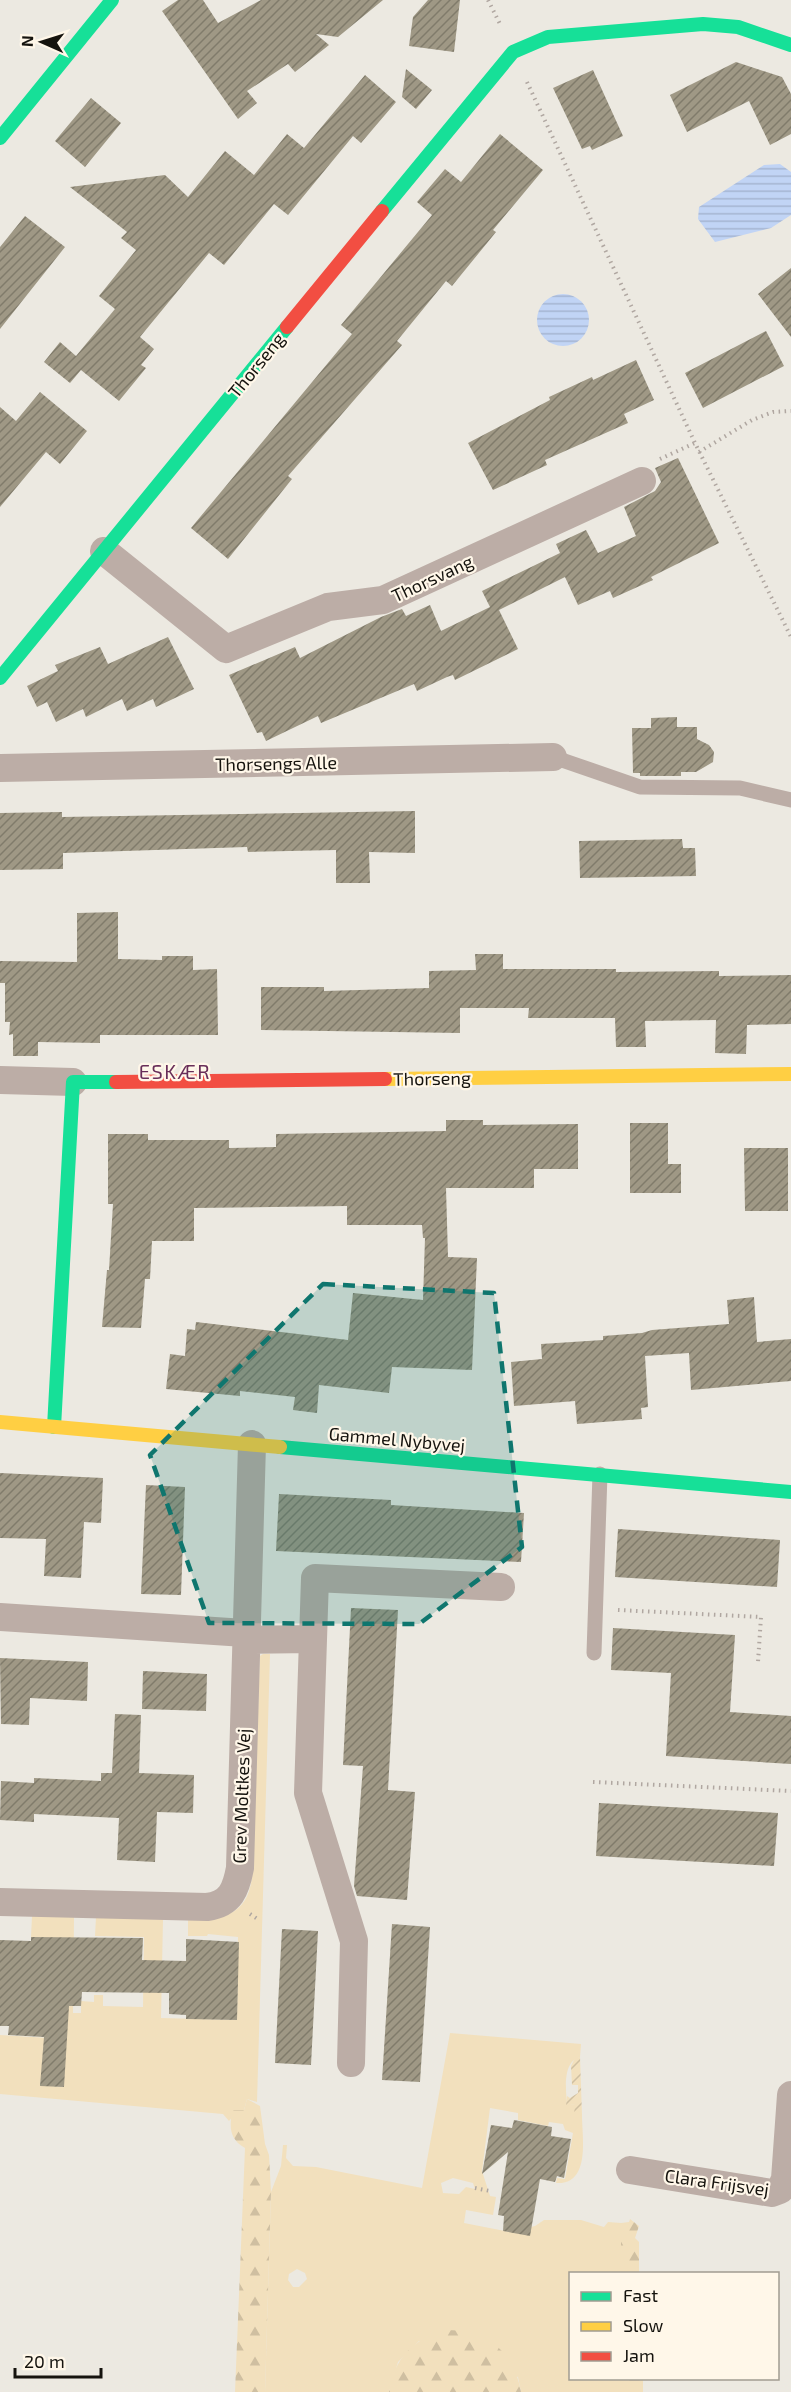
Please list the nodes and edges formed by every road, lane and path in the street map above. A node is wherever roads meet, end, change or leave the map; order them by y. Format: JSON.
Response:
{"nodes":[{"id":1,"x":112,"y":0,"type":"edge"},
{"id":2,"x":791,"y":45,"type":"edge"},
{"id":3,"x":527,"y":81,"type":"dead end"},
{"id":4,"x":0,"y":138,"type":"edge"},
{"id":5,"x":791,"y":411,"type":"edge"},
{"id":6,"x":695,"y":443,"type":"junction"},
{"id":7,"x":699,"y":452,"type":"junction"},
{"id":8,"x":649,"y":471,"type":"joint"},
{"id":9,"x":104,"y":551,"type":"junction"},
{"id":10,"x":791,"y":637,"type":"edge"},
{"id":11,"x":0,"y":678,"type":"edge"},
{"id":12,"x":553,"y":758,"type":"joint"},
{"id":13,"x":0,"y":768,"type":"edge"},
{"id":14,"x":791,"y":800,"type":"edge"},
{"id":15,"x":791,"y":1074,"type":"edge"},
{"id":16,"x":0,"y":1080,"type":"edge"},
{"id":17,"x":73,"y":1082,"type":"junction"},
{"id":18,"x":0,"y":1422,"type":"edge"},
{"id":19,"x":54,"y":1427,"type":"junction"},
{"id":20,"x":252,"y":1444,"type":"junction"},
{"id":21,"x":600,"y":1474,"type":"junction"},
{"id":22,"x":791,"y":1492,"type":"edge"},
{"id":23,"x":501,"y":1587,"type":"dead end"},
{"id":24,"x":596,"y":1609,"type":"junction"},
{"id":25,"x":0,"y":1617,"type":"edge"},
{"id":26,"x":245,"y":1636,"type":"junction"},
{"id":27,"x":312,"y":1639,"type":"junction"},
{"id":28,"x":594,"y":1653,"type":"dead end"},
{"id":29,"x":758,"y":1662,"type":"dead end"},
{"id":30,"x":592,"y":1782,"type":"dead end"},
{"id":31,"x":791,"y":1791,"type":"edge"},
{"id":32,"x":0,"y":1902,"type":"edge"},
{"id":33,"x":351,"y":2063,"type":"dead end"},
{"id":34,"x":791,"y":2095,"type":"edge"},
{"id":35,"x":630,"y":2170,"type":"dead end"},
{"id":36,"x":475,"y":2188,"type":"dead end"},
{"id":37,"x":490,"y":2190,"type":"dead end"}],
"edges":[{"from":1,"to":4,"type":"street"},
{"from":2,"to":9,"type":"street","name":"Thorseng"},
{"from":3,"to":6,"type":"path"},
{"from":5,"to":7,"type":"path"},
{"from":6,"to":7,"type":"path"},
{"from":6,"to":8,"type":"path"},
{"from":7,"to":10,"type":"path"},
{"from":8,"to":9,"type":"street","name":"Thorsvang"},
{"from":9,"to":11,"type":"street","name":"Thorseng"},
{"from":12,"to":13,"type":"street","name":"Thorsengs Alle"},
{"from":12,"to":14,"type":"lane"},
{"from":15,"to":17,"type":"street","name":"Thorseng"},
{"from":16,"to":17,"type":"street","name":"Thorseng"},
{"from":17,"to":19,"type":"street"},
{"from":18,"to":19,"type":"street","name":"Gammel Nybyvej"},
{"from":19,"to":20,"type":"street","name":"Gammel Nybyvej"},
{"from":20,"to":21,"type":"street","name":"Gammel Nybyvej"},
{"from":20,"to":26,"type":"street","name":"Grev Moltkes Vej"},
{"from":21,"to":22,"type":"street","name":"Gammel Nybyvej"},
{"from":21,"to":24,"type":"lane"},
{"from":23,"to":27,"type":"street"},
{"from":24,"to":28,"type":"lane"},
{"from":24,"to":29,"type":"path"},
{"from":25,"to":26,"type":"street"},
{"from":26,"to":27,"type":"street"},
{"from":26,"to":32,"type":"street","name":"Grev Moltkes Vej"},
{"from":27,"to":33,"type":"street"},
{"from":30,"to":31,"type":"path"},
{"from":34,"to":35,"type":"street","name":"Clara Frijsvej"},
{"from":36,"to":37,"type":"path"}]}
